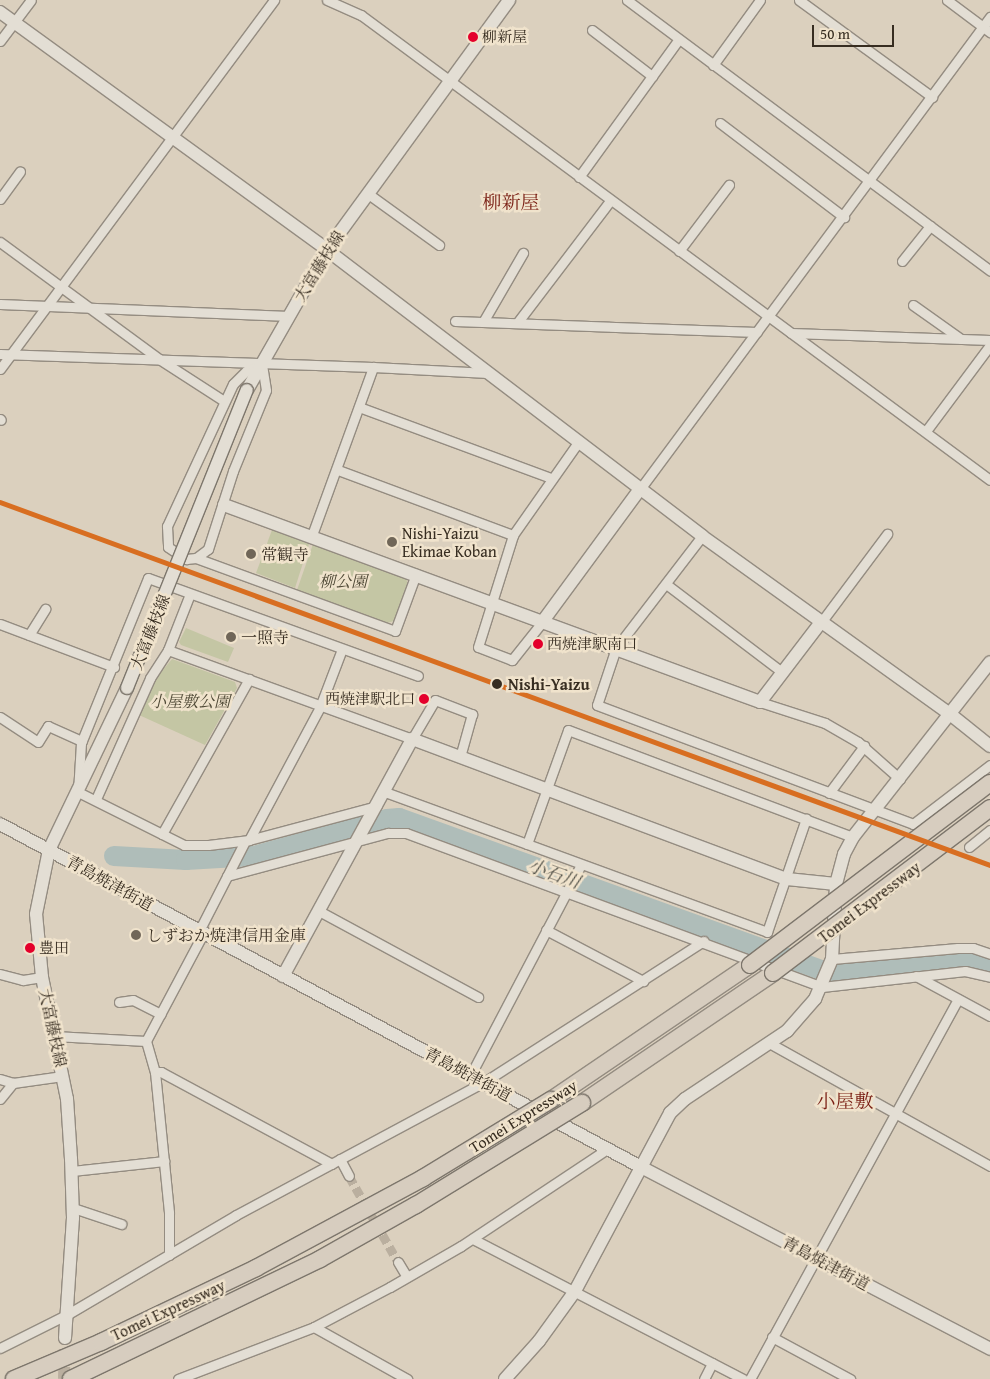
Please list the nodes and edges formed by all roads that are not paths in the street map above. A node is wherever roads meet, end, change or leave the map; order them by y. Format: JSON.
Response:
{"nodes":[{"id":1,"x":30,"y":0,"type":"edge"},
{"id":2,"x":274,"y":0,"type":"edge"},
{"id":3,"x":327,"y":0,"type":"edge"},
{"id":4,"x":509,"y":0,"type":"edge"},
{"id":5,"x":627,"y":0,"type":"edge"},
{"id":6,"x":760,"y":0,"type":"edge"},
{"id":7,"x":799,"y":0,"type":"edge"},
{"id":8,"x":947,"y":0,"type":"edge"},
{"id":9,"x":0,"y":12,"type":"edge"},
{"id":10,"x":990,"y":17,"type":"edge"},
{"id":11,"x":14,"y":23,"type":"junction"},
{"id":12,"x":986,"y":29,"type":"edge"},
{"id":13,"x":592,"y":30,"type":"dead end"},
{"id":14,"x":679,"y":39,"type":"junction"},
{"id":15,"x":0,"y":41,"type":"edge"},
{"id":16,"x":713,"y":64,"type":"junction"},
{"id":17,"x":652,"y":76,"type":"junction"},
{"id":18,"x":449,"y":80,"type":"junction"},
{"id":19,"x":932,"y":97,"type":"junction"},
{"id":20,"x":720,"y":123,"type":"dead end"},
{"id":21,"x":172,"y":139,"type":"junction"},
{"id":22,"x":20,"y":172,"type":"dead end"},
{"id":23,"x":578,"y":177,"type":"junction"},
{"id":24,"x":870,"y":182,"type":"junction"},
{"id":25,"x":729,"y":185,"type":"dead end"},
{"id":26,"x":367,"y":193,"type":"junction"},
{"id":27,"x":0,"y":199,"type":"edge"},
{"id":28,"x":610,"y":201,"type":"junction"},
{"id":29,"x":844,"y":217,"type":"junction"},
{"id":30,"x":930,"y":226,"type":"junction"},
{"id":31,"x":0,"y":242,"type":"edge"},
{"id":32,"x":439,"y":246,"type":"dead end"},
{"id":33,"x":326,"y":250,"type":"junction"},
{"id":34,"x":680,"y":251,"type":"junction"},
{"id":35,"x":523,"y":253,"type":"dead end"},
{"id":36,"x":902,"y":261,"type":"dead end"},
{"id":37,"x":990,"y":271,"type":"edge"},
{"id":38,"x":60,"y":287,"type":"junction"},
{"id":39,"x":0,"y":304,"type":"edge"},
{"id":40,"x":913,"y":305,"type":"dead end"},
{"id":41,"x":45,"y":306,"type":"junction"},
{"id":42,"x":87,"y":306,"type":"junction"},
{"id":43,"x":289,"y":316,"type":"junction"},
{"id":44,"x":768,"y":316,"type":"junction"},
{"id":45,"x":455,"y":321,"type":"dead end"},
{"id":46,"x":483,"y":322,"type":"junction"},
{"id":47,"x":517,"y":323,"type":"junction"},
{"id":48,"x":757,"y":332,"type":"junction"},
{"id":49,"x":791,"y":332,"type":"junction"},
{"id":50,"x":961,"y":339,"type":"junction"},
{"id":51,"x":990,"y":340,"type":"edge"},
{"id":52,"x":990,"y":345,"type":"edge"},
{"id":53,"x":0,"y":354,"type":"edge"},
{"id":54,"x":11,"y":354,"type":"junction"},
{"id":55,"x":159,"y":358,"type":"junction"},
{"id":56,"x":262,"y":364,"type":"junction"},
{"id":57,"x":373,"y":367,"type":"junction"},
{"id":58,"x":0,"y":369,"type":"edge"},
{"id":59,"x":488,"y":373,"type":"junction"},
{"id":60,"x":224,"y":401,"type":"junction"},
{"id":61,"x":360,"y":407,"type":"junction"},
{"id":62,"x":926,"y":431,"type":"junction"},
{"id":63,"x":579,"y":441,"type":"junction"},
{"id":64,"x":338,"y":470,"type":"junction"},
{"id":65,"x":551,"y":478,"type":"junction"},
{"id":66,"x":990,"y":480,"type":"edge"},
{"id":67,"x":640,"y":489,"type":"junction"},
{"id":68,"x":224,"y":505,"type":"junction"},
{"id":69,"x":886,"y":534,"type":"dead end"},
{"id":70,"x":312,"y":535,"type":"junction"},
{"id":71,"x":513,"y":535,"type":"junction"},
{"id":72,"x":702,"y":536,"type":"junction"},
{"id":73,"x":196,"y":558,"type":"junction"},
{"id":74,"x":416,"y":574,"type":"junction"},
{"id":75,"x":666,"y":584,"type":"junction"},
{"id":76,"x":190,"y":594,"type":"junction"},
{"id":77,"x":491,"y":602,"type":"junction"},
{"id":78,"x":44,"y":609,"type":"dead end"},
{"id":79,"x":544,"y":621,"type":"junction"},
{"id":80,"x":822,"y":621,"type":"junction"},
{"id":81,"x":0,"y":624,"type":"edge"},
{"id":82,"x":29,"y":635,"type":"junction"},
{"id":83,"x":616,"y":648,"type":"junction"},
{"id":84,"x":342,"y":649,"type":"junction"},
{"id":85,"x":168,"y":650,"type":"junction"},
{"id":86,"x":990,"y":662,"type":"edge"},
{"id":87,"x":114,"y":667,"type":"junction"},
{"id":88,"x":782,"y":672,"type":"junction"},
{"id":89,"x":418,"y":676,"type":"dead end"},
{"id":90,"x":249,"y":679,"type":"junction"},
{"id":91,"x":760,"y":702,"type":"junction"},
{"id":92,"x":320,"y":707,"type":"junction"},
{"id":93,"x":950,"y":714,"type":"junction"},
{"id":94,"x":0,"y":717,"type":"edge"},
{"id":95,"x":412,"y":739,"type":"junction"},
{"id":96,"x":82,"y":740,"type":"junction"},
{"id":97,"x":864,"y":746,"type":"junction"},
{"id":98,"x":990,"y":746,"type":"edge"},
{"id":99,"x":460,"y":757,"type":"junction"},
{"id":100,"x":990,"y":765,"type":"edge"},
{"id":101,"x":900,"y":779,"type":"junction"},
{"id":102,"x":990,"y":783,"type":"edge"},
{"id":103,"x":546,"y":789,"type":"junction"},
{"id":104,"x":78,"y":792,"type":"junction"},
{"id":105,"x":385,"y":792,"type":"junction"},
{"id":106,"x":828,"y":793,"type":"junction"},
{"id":107,"x":96,"y":799,"type":"junction"},
{"id":108,"x":378,"y":806,"type":"junction"},
{"id":109,"x":990,"y":808,"type":"edge"},
{"id":110,"x":874,"y":810,"type":"junction"},
{"id":111,"x":806,"y":819,"type":"junction"},
{"id":112,"x":2,"y":828,"type":"edge"},
{"id":113,"x":990,"y":830,"type":"edge"},
{"id":114,"x":162,"y":834,"type":"junction"},
{"id":115,"x":853,"y":837,"type":"junction"},
{"id":116,"x":245,"y":843,"type":"junction"},
{"id":117,"x":356,"y":844,"type":"junction"},
{"id":118,"x":527,"y":844,"type":"junction"},
{"id":119,"x":969,"y":847,"type":"dead end"},
{"id":120,"x":50,"y":850,"type":"junction"},
{"id":121,"x":580,"y":865,"type":"junction"},
{"id":122,"x":228,"y":873,"type":"junction"},
{"id":123,"x":787,"y":879,"type":"junction"},
{"id":124,"x":836,"y":884,"type":"junction"},
{"id":125,"x":568,"y":890,"type":"junction"},
{"id":126,"x":319,"y":911,"type":"junction"},
{"id":127,"x":546,"y":930,"type":"junction"},
{"id":128,"x":201,"y":933,"type":"junction"},
{"id":129,"x":704,"y":942,"type":"junction"},
{"id":130,"x":990,"y":954,"type":"edge"},
{"id":131,"x":832,"y":959,"type":"junction"},
{"id":132,"x":0,"y":974,"type":"edge"},
{"id":133,"x":284,"y":976,"type":"junction"},
{"id":134,"x":916,"y":976,"type":"junction"},
{"id":135,"x":42,"y":977,"type":"junction"},
{"id":136,"x":990,"y":977,"type":"edge"},
{"id":137,"x":642,"y":981,"type":"junction"},
{"id":138,"x":823,"y":984,"type":"junction"},
{"id":139,"x":478,"y":996,"type":"dead end"},
{"id":140,"x":958,"y":999,"type":"junction"},
{"id":141,"x":119,"y":1002,"type":"dead end"},
{"id":142,"x":161,"y":1014,"type":"junction"},
{"id":143,"x":990,"y":1016,"type":"edge"},
{"id":144,"x":54,"y":1036,"type":"junction"},
{"id":145,"x":146,"y":1042,"type":"junction"},
{"id":146,"x":770,"y":1044,"type":"junction"},
{"id":147,"x":155,"y":1072,"type":"junction"},
{"id":148,"x":63,"y":1076,"type":"junction"},
{"id":149,"x":470,"y":1076,"type":"junction"},
{"id":150,"x":0,"y":1079,"type":"edge"},
{"id":151,"x":484,"y":1082,"type":"junction"},
{"id":152,"x":12,"y":1083,"type":"junction"},
{"id":153,"x":0,"y":1099,"type":"edge"},
{"id":154,"x":895,"y":1115,"type":"junction"},
{"id":155,"x":607,"y":1149,"type":"junction"},
{"id":156,"x":164,"y":1161,"type":"junction"},
{"id":157,"x":336,"y":1162,"type":"junction"},
{"id":158,"x":990,"y":1166,"type":"edge"},
{"id":159,"x":641,"y":1167,"type":"junction"},
{"id":160,"x":72,"y":1171,"type":"junction"},
{"id":161,"x":349,"y":1176,"type":"tunnel mouth"},
{"id":162,"x":73,"y":1208,"type":"junction"},
{"id":163,"x":121,"y":1224,"type":"dead end"},
{"id":164,"x":473,"y":1239,"type":"junction"},
{"id":165,"x":169,"y":1254,"type":"junction"},
{"id":166,"x":814,"y":1258,"type":"junction"},
{"id":167,"x":398,"y":1262,"type":"tunnel mouth"},
{"id":168,"x":407,"y":1277,"type":"junction"},
{"id":169,"x":576,"y":1291,"type":"junction"},
{"id":170,"x":68,"y":1314,"type":"junction"},
{"id":171,"x":314,"y":1327,"type":"junction"},
{"id":172,"x":772,"y":1337,"type":"junction"},
{"id":173,"x":65,"y":1338,"type":"tunnel mouth"},
{"id":174,"x":1,"y":1345,"type":"edge"},
{"id":175,"x":990,"y":1349,"type":"edge"},
{"id":176,"x":712,"y":1362,"type":"junction"},
{"id":177,"x":14,"y":1379,"type":"edge"},
{"id":178,"x":71,"y":1379,"type":"edge"},
{"id":179,"x":178,"y":1379,"type":"edge"},
{"id":180,"x":407,"y":1379,"type":"edge"},
{"id":181,"x":505,"y":1379,"type":"edge"},
{"id":182,"x":704,"y":1379,"type":"edge"},
{"id":183,"x":743,"y":1379,"type":"edge"},
{"id":184,"x":750,"y":1379,"type":"edge"},
{"id":185,"x":850,"y":1379,"type":"edge"}],
"edges":[{"from":1,"to":11,"type":"street"},
{"from":2,"to":21,"type":"street"},
{"from":3,"to":18,"type":"street"},
{"from":4,"to":18,"type":"street","name":"大富藤枝線"},
{"from":5,"to":14,"type":"street"},
{"from":6,"to":16,"type":"street"},
{"from":7,"to":19,"type":"street"},
{"from":8,"to":12,"type":"street"},
{"from":9,"to":11,"type":"street"},
{"from":10,"to":12,"type":"street"},
{"from":11,"to":15,"type":"street"},
{"from":11,"to":21,"type":"street"},
{"from":12,"to":19,"type":"street"},
{"from":13,"to":17,"type":"street"},
{"from":14,"to":16,"type":"street"},
{"from":14,"to":17,"type":"street"},
{"from":16,"to":24,"type":"street"},
{"from":17,"to":23,"type":"street"},
{"from":18,"to":23,"type":"street"},
{"from":18,"to":26,"type":"street","name":"大富藤枝線"},
{"from":19,"to":24,"type":"street"},
{"from":20,"to":29,"type":"street"},
{"from":21,"to":33,"type":"street"},
{"from":21,"to":38,"type":"street"},
{"from":22,"to":27,"type":"street"},
{"from":23,"to":28,"type":"street"},
{"from":24,"to":29,"type":"street"},
{"from":24,"to":30,"type":"street"},
{"from":25,"to":34,"type":"street"},
{"from":26,"to":32,"type":"street"},
{"from":26,"to":33,"type":"street","name":"大富藤枝線"},
{"from":28,"to":34,"type":"street"},
{"from":28,"to":47,"type":"street"},
{"from":29,"to":44,"type":"street"},
{"from":30,"to":36,"type":"street"},
{"from":30,"to":37,"type":"street"},
{"from":31,"to":38,"type":"street"},
{"from":33,"to":43,"type":"street","name":"大富藤枝線"},
{"from":33,"to":59,"type":"street"},
{"from":34,"to":44,"type":"street"},
{"from":35,"to":46,"type":"street"},
{"from":38,"to":41,"type":"street"},
{"from":38,"to":42,"type":"street"},
{"from":39,"to":41,"type":"street"},
{"from":40,"to":50,"type":"street"},
{"from":41,"to":42,"type":"street"},
{"from":41,"to":54,"type":"street"},
{"from":42,"to":43,"type":"street"},
{"from":42,"to":55,"type":"street"},
{"from":43,"to":56,"type":"street","name":"大富藤枝線"},
{"from":44,"to":48,"type":"street"},
{"from":44,"to":49,"type":"street"},
{"from":45,"to":46,"type":"street"},
{"from":46,"to":47,"type":"street"},
{"from":47,"to":48,"type":"street"},
{"from":48,"to":67,"type":"street"},
{"from":49,"to":50,"type":"street"},
{"from":49,"to":62,"type":"street"},
{"from":50,"to":51,"type":"street"},
{"from":52,"to":62,"type":"street"},
{"from":53,"to":54,"type":"street"},
{"from":54,"to":55,"type":"street"},
{"from":54,"to":58,"type":"street"},
{"from":55,"to":56,"type":"street"},
{"from":55,"to":60,"type":"street"},
{"from":56,"to":57,"type":"street"},
{"from":56,"to":60,"type":"street"},
{"from":56,"to":68,"type":"street"},
{"from":56,"to":104,"type":"street","name":"大富藤枝線","bridge":true},
{"from":57,"to":59,"type":"street"},
{"from":57,"to":61,"type":"street"},
{"from":59,"to":63,"type":"street"},
{"from":60,"to":73,"type":"street"},
{"from":61,"to":64,"type":"street"},
{"from":61,"to":65,"type":"street"},
{"from":62,"to":66,"type":"street"},
{"from":63,"to":65,"type":"street"},
{"from":63,"to":67,"type":"street"},
{"from":64,"to":70,"type":"street"},
{"from":64,"to":71,"type":"street"},
{"from":65,"to":71,"type":"street"},
{"from":67,"to":72,"type":"street"},
{"from":67,"to":79,"type":"street"},
{"from":68,"to":70,"type":"street"},
{"from":68,"to":73,"type":"street"},
{"from":69,"to":80,"type":"street"},
{"from":70,"to":74,"type":"street"},
{"from":71,"to":77,"type":"street"},
{"from":72,"to":75,"type":"street"},
{"from":72,"to":80,"type":"street"},
{"from":73,"to":74,"type":"street"},
{"from":74,"to":77,"type":"street"},
{"from":75,"to":83,"type":"street"},
{"from":75,"to":88,"type":"street"},
{"from":76,"to":84,"type":"street"},
{"from":76,"to":85,"type":"street"},
{"from":76,"to":87,"type":"street"},
{"from":77,"to":79,"type":"street"},
{"from":77,"to":79,"type":"street"},
{"from":78,"to":82,"type":"street"},
{"from":79,"to":83,"type":"street"},
{"from":80,"to":88,"type":"street"},
{"from":80,"to":93,"type":"street"},
{"from":81,"to":82,"type":"street"},
{"from":82,"to":87,"type":"street"},
{"from":83,"to":91,"type":"street"},
{"from":83,"to":106,"type":"street"},
{"from":84,"to":89,"type":"street"},
{"from":84,"to":92,"type":"street"},
{"from":85,"to":90,"type":"street"},
{"from":85,"to":107,"type":"street"},
{"from":86,"to":93,"type":"street"},
{"from":87,"to":96,"type":"street"},
{"from":88,"to":91,"type":"street"},
{"from":90,"to":92,"type":"street"},
{"from":90,"to":114,"type":"street"},
{"from":91,"to":97,"type":"street"},
{"from":92,"to":95,"type":"street"},
{"from":92,"to":116,"type":"street"},
{"from":93,"to":98,"type":"street"},
{"from":93,"to":101,"type":"street"},
{"from":94,"to":96,"type":"street"},
{"from":95,"to":99,"type":"street"},
{"from":95,"to":99,"type":"street"},
{"from":95,"to":105,"type":"street"},
{"from":96,"to":104,"type":"street"},
{"from":97,"to":101,"type":"street"},
{"from":97,"to":106,"type":"street"},
{"from":99,"to":103,"type":"street"},
{"from":100,"to":110,"type":"street"},
{"from":101,"to":110,"type":"street"},
{"from":102,"to":177,"type":"highway","name":"Tomei Expressway","bridge":true},
{"from":103,"to":111,"type":"street"},
{"from":103,"to":118,"type":"street"},
{"from":103,"to":123,"type":"street"},
{"from":104,"to":107,"type":"street"},
{"from":104,"to":120,"type":"street","name":"大富藤枝線"},
{"from":105,"to":108,"type":"street"},
{"from":105,"to":118,"type":"street"},
{"from":106,"to":110,"type":"street"},
{"from":107,"to":114,"type":"street"},
{"from":108,"to":116,"type":"street"},
{"from":108,"to":117,"type":"street"},
{"from":109,"to":178,"type":"highway","name":"Tomei Expressway","bridge":true},
{"from":110,"to":115,"type":"street"},
{"from":111,"to":115,"type":"street"},
{"from":111,"to":123,"type":"street"},
{"from":112,"to":120,"type":"street","name":"青島焼津街道"},
{"from":113,"to":119,"type":"street"},
{"from":114,"to":116,"type":"street"},
{"from":115,"to":124,"type":"street"},
{"from":116,"to":122,"type":"street"},
{"from":117,"to":122,"type":"street"},
{"from":117,"to":125,"type":"street"},
{"from":117,"to":126,"type":"street"},
{"from":118,"to":121,"type":"street"},
{"from":120,"to":128,"type":"street","name":"青島焼津街道"},
{"from":120,"to":135,"type":"street","name":"大富藤枝線"},
{"from":121,"to":123,"type":"street"},
{"from":121,"to":125,"type":"street"},
{"from":122,"to":128,"type":"street"},
{"from":123,"to":124,"type":"street"},
{"from":124,"to":131,"type":"street"},
{"from":125,"to":127,"type":"street"},
{"from":125,"to":129,"type":"street"},
{"from":126,"to":133,"type":"street"},
{"from":126,"to":139,"type":"street"},
{"from":127,"to":137,"type":"street"},
{"from":127,"to":149,"type":"street"},
{"from":128,"to":133,"type":"street","name":"青島焼津街道"},
{"from":128,"to":142,"type":"street"},
{"from":129,"to":137,"type":"street"},
{"from":129,"to":138,"type":"street"},
{"from":130,"to":131,"type":"street"},
{"from":131,"to":138,"type":"street"},
{"from":132,"to":135,"type":"street"},
{"from":133,"to":149,"type":"street","name":"青島焼津街道"},
{"from":134,"to":136,"type":"street"},
{"from":134,"to":138,"type":"street"},
{"from":134,"to":140,"type":"street"},
{"from":135,"to":144,"type":"street","name":"大富藤枝線"},
{"from":137,"to":151,"type":"street"},
{"from":138,"to":146,"type":"street"},
{"from":140,"to":143,"type":"street"},
{"from":140,"to":154,"type":"street"},
{"from":141,"to":142,"type":"street"},
{"from":142,"to":145,"type":"street"},
{"from":144,"to":145,"type":"street"},
{"from":144,"to":148,"type":"street","name":"大富藤枝線"},
{"from":145,"to":147,"type":"street"},
{"from":146,"to":154,"type":"street"},
{"from":146,"to":159,"type":"street"},
{"from":147,"to":156,"type":"street"},
{"from":147,"to":157,"type":"street"},
{"from":148,"to":152,"type":"street"},
{"from":148,"to":160,"type":"street","name":"大富藤枝線"},
{"from":149,"to":151,"type":"street","name":"青島焼津街道"},
{"from":150,"to":152,"type":"street"},
{"from":151,"to":155,"type":"street","name":"青島焼津街道"},
{"from":151,"to":157,"type":"street"},
{"from":152,"to":153,"type":"street"},
{"from":154,"to":158,"type":"street"},
{"from":154,"to":166,"type":"street"},
{"from":155,"to":159,"type":"street","name":"青島焼津街道"},
{"from":155,"to":164,"type":"street"},
{"from":156,"to":160,"type":"street"},
{"from":156,"to":165,"type":"street"},
{"from":157,"to":161,"type":"street"},
{"from":157,"to":165,"type":"street"},
{"from":159,"to":166,"type":"street","name":"青島焼津街道"},
{"from":159,"to":169,"type":"street"},
{"from":160,"to":162,"type":"street","name":"大富藤枝線"},
{"from":162,"to":163,"type":"street"},
{"from":162,"to":170,"type":"street","name":"大富藤枝線"},
{"from":164,"to":168,"type":"street"},
{"from":164,"to":169,"type":"street"},
{"from":165,"to":170,"type":"street"},
{"from":166,"to":172,"type":"street"},
{"from":166,"to":175,"type":"street","name":"青島焼津街道"},
{"from":167,"to":168,"type":"street"},
{"from":168,"to":171,"type":"street"},
{"from":169,"to":176,"type":"street"},
{"from":169,"to":181,"type":"street"},
{"from":170,"to":173,"type":"street","name":"大富藤枝線"},
{"from":170,"to":174,"type":"street"},
{"from":171,"to":179,"type":"street"},
{"from":171,"to":180,"type":"street"},
{"from":172,"to":184,"type":"street"},
{"from":172,"to":185,"type":"street"},
{"from":176,"to":182,"type":"street"},
{"from":176,"to":183,"type":"street"}]}
